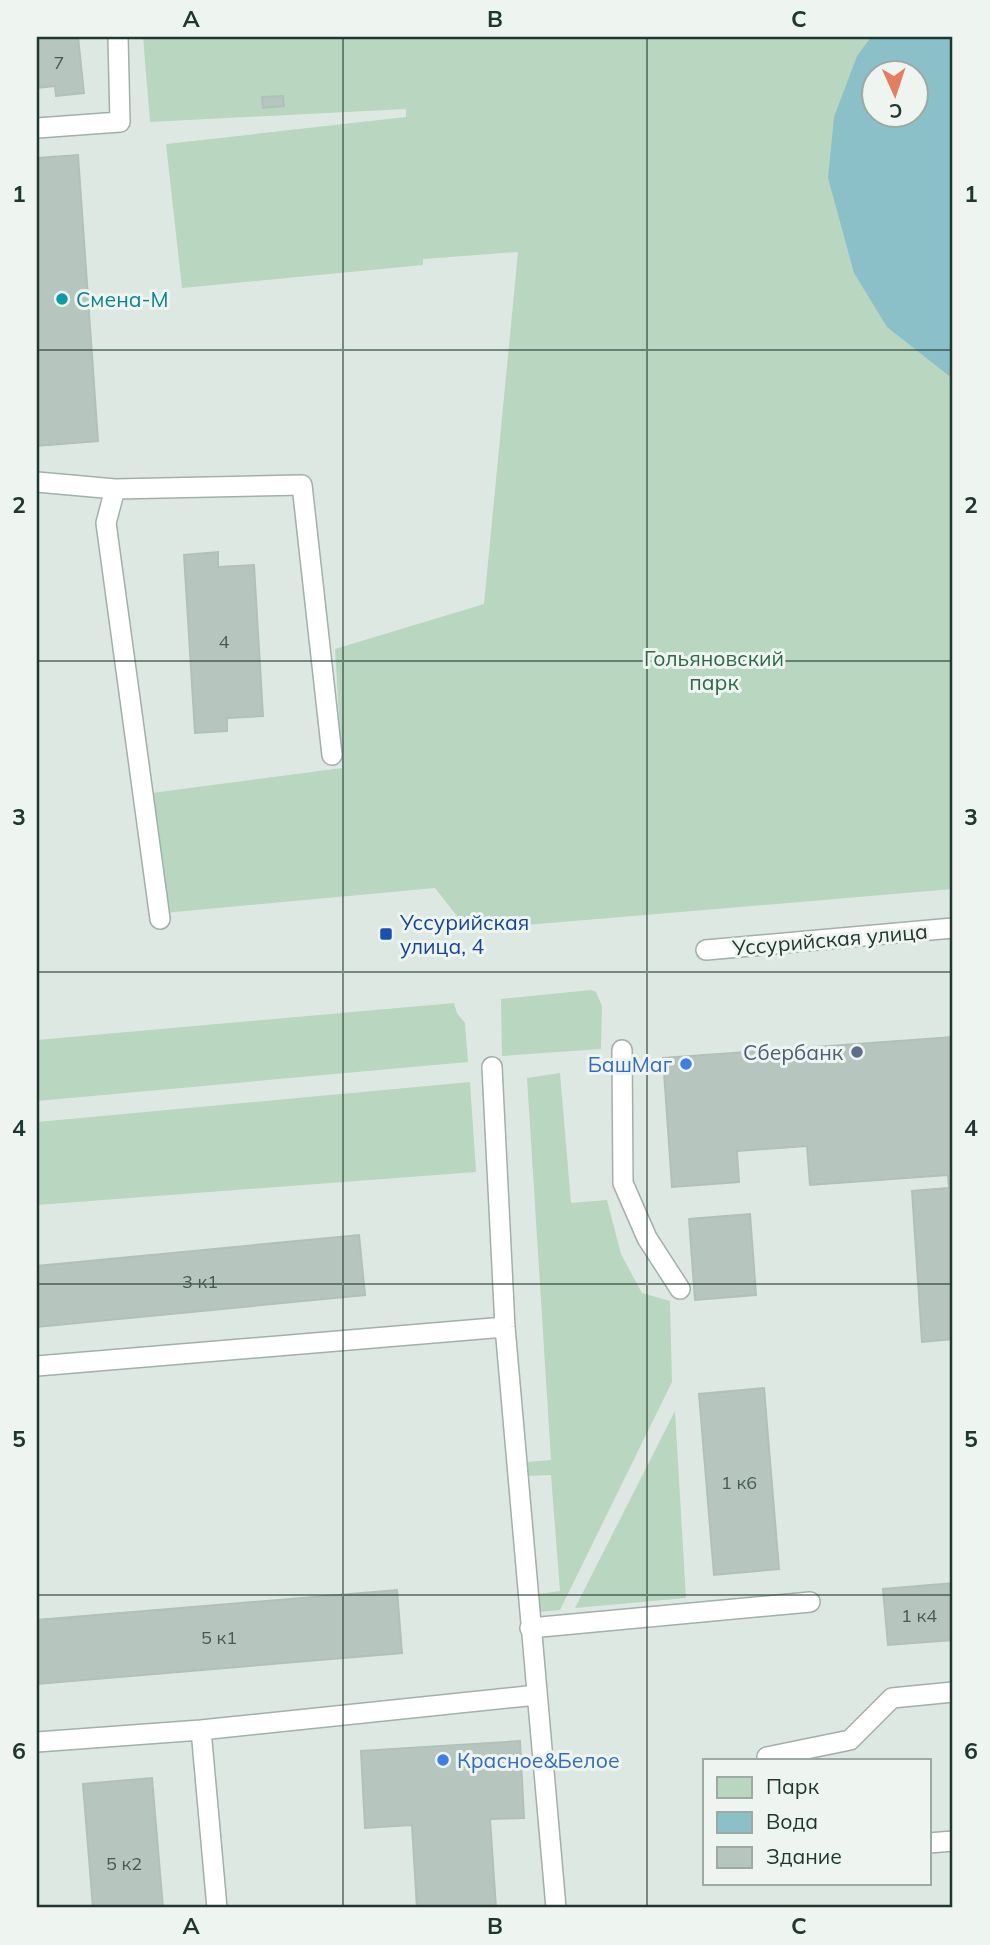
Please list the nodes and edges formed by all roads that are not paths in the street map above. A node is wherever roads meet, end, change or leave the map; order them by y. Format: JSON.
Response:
{"nodes":[{"id":1,"x":118,"y":37,"type":"edge"},
{"id":2,"x":37,"y":128,"type":"edge"},
{"id":3,"x":37,"y":482,"type":"edge"},
{"id":4,"x":115,"y":489,"type":"junction"},
{"id":5,"x":332,"y":755,"type":"dead end"},
{"id":6,"x":160,"y":919,"type":"dead end"},
{"id":7,"x":953,"y":928,"type":"edge"},
{"id":8,"x":706,"y":950,"type":"dead end"},
{"id":9,"x":622,"y":1050,"type":"dead end"},
{"id":10,"x":492,"y":1067,"type":"dead end"},
{"id":11,"x":680,"y":1289,"type":"dead end"},
{"id":12,"x":505,"y":1327,"type":"junction"},
{"id":13,"x":37,"y":1366,"type":"edge"},
{"id":14,"x":810,"y":1602,"type":"dead end"},
{"id":15,"x":530,"y":1628,"type":"junction"},
{"id":16,"x":953,"y":1692,"type":"edge"},
{"id":17,"x":537,"y":1695,"type":"junction"},
{"id":18,"x":201,"y":1730,"type":"junction"},
{"id":19,"x":37,"y":1742,"type":"edge"},
{"id":20,"x":767,"y":1759,"type":"edge"},
{"id":21,"x":953,"y":1841,"type":"edge"},
{"id":22,"x":930,"y":1843,"type":"edge"},
{"id":23,"x":217,"y":1908,"type":"edge"},
{"id":24,"x":556,"y":1908,"type":"edge"}],
"edges":[{"from":1,"to":2,"type":"lane"},
{"from":3,"to":4,"type":"lane"},
{"from":4,"to":5,"type":"lane"},
{"from":4,"to":6,"type":"lane"},
{"from":7,"to":8,"type":"lane","name":"Уссурийская улица"},
{"from":9,"to":11,"type":"lane"},
{"from":10,"to":12,"type":"lane"},
{"from":12,"to":13,"type":"lane"},
{"from":12,"to":15,"type":"lane"},
{"from":14,"to":15,"type":"lane"},
{"from":15,"to":17,"type":"lane"},
{"from":16,"to":20,"type":"lane"},
{"from":17,"to":18,"type":"lane"},
{"from":17,"to":24,"type":"lane"},
{"from":18,"to":19,"type":"lane"},
{"from":18,"to":23,"type":"lane"},
{"from":21,"to":22,"type":"lane"}]}
